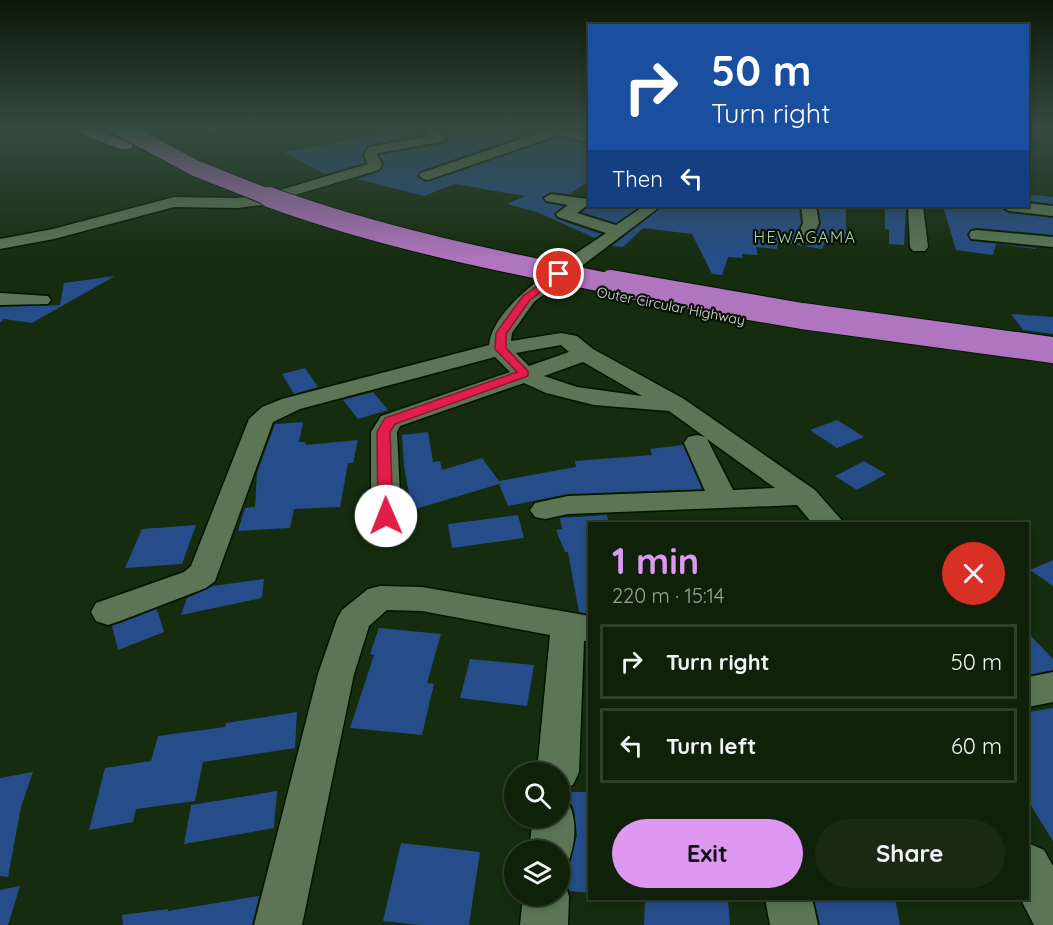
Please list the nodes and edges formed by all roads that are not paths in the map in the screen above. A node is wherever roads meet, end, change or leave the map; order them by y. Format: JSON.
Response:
{"nodes":[{"id":1,"x":180,"y":173,"type":"edge"},
{"id":2,"x":213,"y":173,"type":"edge"},
{"id":3,"x":354,"y":173,"type":"edge"},
{"id":4,"x":434,"y":173,"type":"edge"},
{"id":5,"x":426,"y":176,"type":"dead end"},
{"id":6,"x":550,"y":198,"type":"dead end"},
{"id":7,"x":652,"y":207,"type":"edge"},
{"id":8,"x":809,"y":207,"type":"edge"},
{"id":9,"x":915,"y":207,"type":"edge"},
{"id":10,"x":1018,"y":207,"type":"edge"},
{"id":11,"x":1053,"y":211,"type":"edge"},
{"id":12,"x":618,"y":231,"type":"junction"},
{"id":13,"x":978,"y":235,"type":"dead end"},
{"id":14,"x":804,"y":239,"type":"dead end"},
{"id":15,"x":1053,"y":242,"type":"edge"},
{"id":16,"x":0,"y":244,"type":"edge"},
{"id":17,"x":919,"y":247,"type":"dead end"},
{"id":18,"x":0,"y":299,"type":"edge"},
{"id":19,"x":41,"y":300,"type":"dead end"},
{"id":20,"x":500,"y":349,"type":"junction"},
{"id":21,"x":1053,"y":350,"type":"edge"},
{"id":22,"x":585,"y":354,"type":"junction"},
{"id":23,"x":1053,"y":365,"type":"edge"},
{"id":24,"x":524,"y":373,"type":"junction"},
{"id":25,"x":675,"y":404,"type":"junction"},
{"id":26,"x":697,"y":443,"type":"dead end"},
{"id":27,"x":805,"y":496,"type":"junction"},
{"id":28,"x":724,"y":500,"type":"junction"},
{"id":29,"x":545,"y":510,"type":"dead end"},
{"id":30,"x":621,"y":514,"type":"edge"},
{"id":31,"x":386,"y":516,"type":"dead end"},
{"id":32,"x":828,"y":522,"type":"edge"},
{"id":33,"x":108,"y":612,"type":"dead end"},
{"id":34,"x":579,"y":627,"type":"edge"},
{"id":35,"x":1053,"y":687,"type":"edge"},
{"id":36,"x":1029,"y":692,"type":"edge"},
{"id":37,"x":559,"y":762,"type":"edge"},
{"id":38,"x":1029,"y":868,"type":"edge"},
{"id":39,"x":789,"y":900,"type":"edge"},
{"id":40,"x":545,"y":906,"type":"edge"},
{"id":41,"x":1053,"y":912,"type":"edge"},
{"id":42,"x":278,"y":925,"type":"edge"},
{"id":43,"x":544,"y":925,"type":"edge"},
{"id":44,"x":794,"y":925,"type":"edge"}],
"edges":[{"from":1,"to":23,"type":"highway","name":"Outer Circular Highway"},
{"from":2,"to":21,"type":"highway","name":"Outer Circular Highway","bridge":true},
{"from":3,"to":16,"type":"street"},
{"from":4,"to":5,"type":"street"},
{"from":6,"to":12,"type":"street"},
{"from":7,"to":12,"type":"street"},
{"from":8,"to":14,"type":"street"},
{"from":9,"to":17,"type":"street"},
{"from":10,"to":11,"type":"street"},
{"from":12,"to":20,"type":"street"},
{"from":13,"to":15,"type":"street"},
{"from":18,"to":19,"type":"street"},
{"from":20,"to":22,"type":"street"},
{"from":20,"to":24,"type":"street"},
{"from":20,"to":33,"type":"street"},
{"from":22,"to":24,"type":"street"},
{"from":22,"to":25,"type":"street"},
{"from":24,"to":25,"type":"street"},
{"from":24,"to":31,"type":"street"},
{"from":25,"to":27,"type":"street"},
{"from":26,"to":28,"type":"street"},
{"from":27,"to":28,"type":"street"},
{"from":27,"to":32,"type":"street"},
{"from":28,"to":30,"type":"street"},
{"from":29,"to":30,"type":"street"},
{"from":34,"to":37,"type":"street"},
{"from":34,"to":42,"type":"street"},
{"from":35,"to":36,"type":"street"},
{"from":38,"to":41,"type":"street"},
{"from":39,"to":44,"type":"street"},
{"from":40,"to":43,"type":"street"}]}
